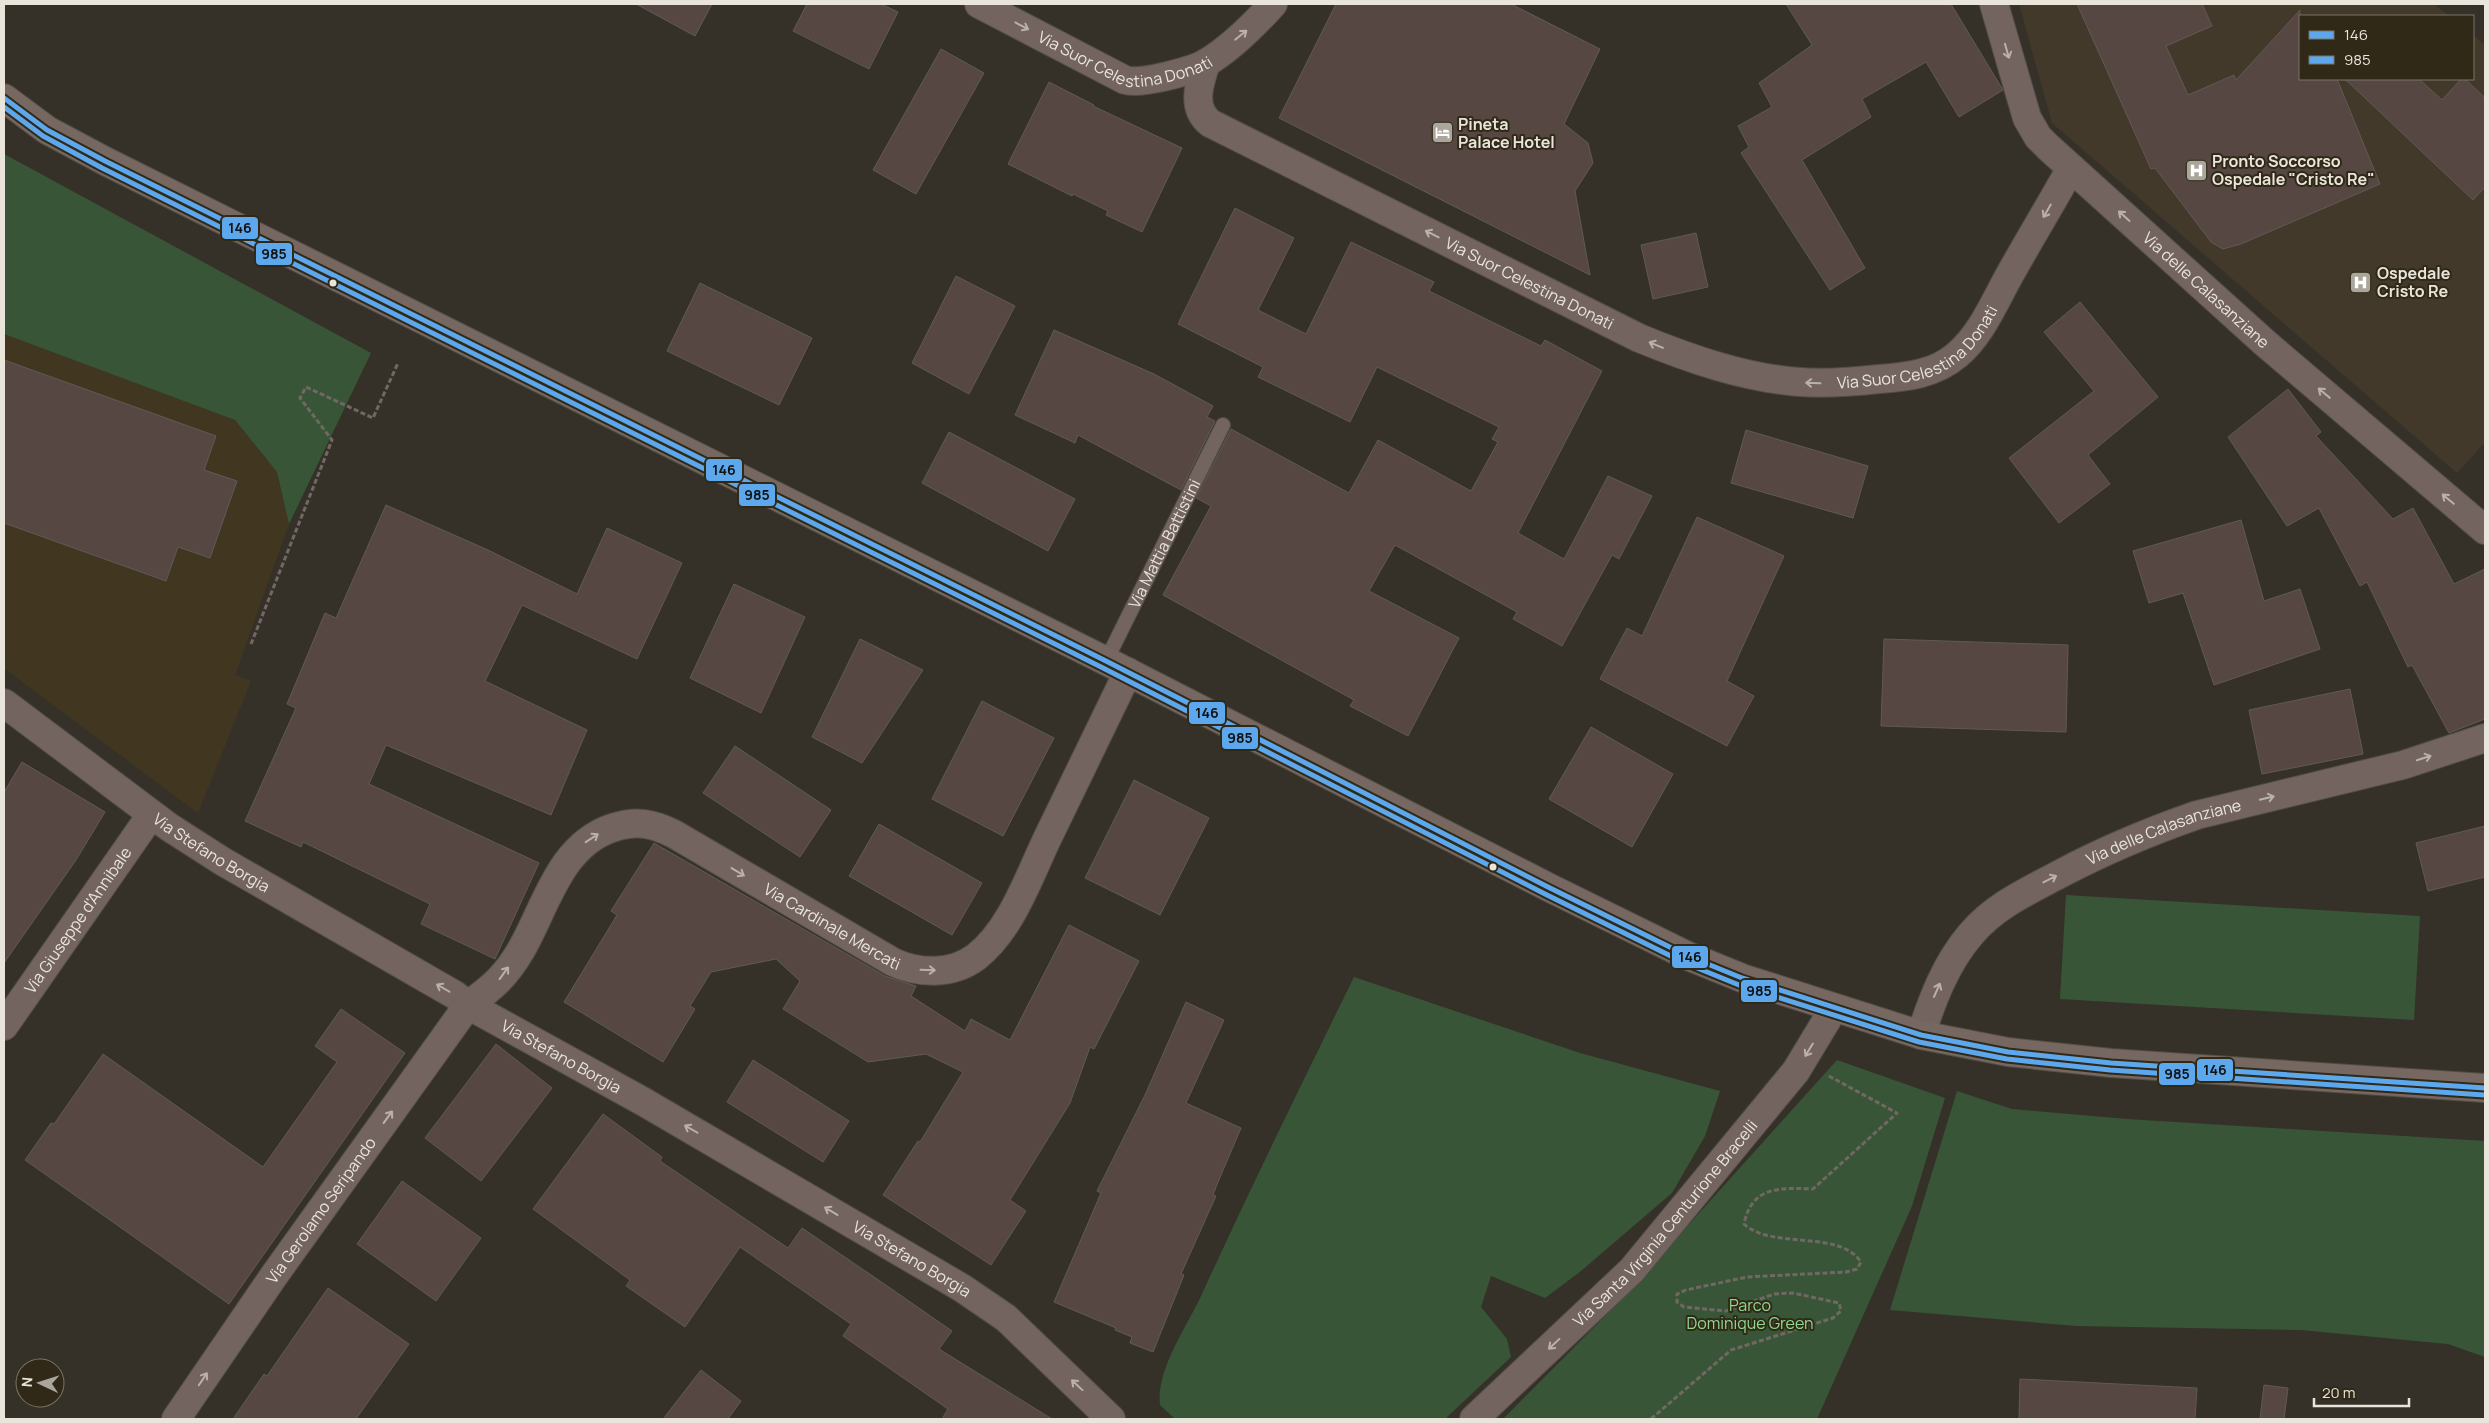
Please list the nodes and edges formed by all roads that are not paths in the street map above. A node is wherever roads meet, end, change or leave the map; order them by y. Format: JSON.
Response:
{"nodes":[{"id":1,"x":979,"y":4,"type":"edge"},
{"id":2,"x":1273,"y":4,"type":"edge"},
{"id":3,"x":1994,"y":4,"type":"edge"},
{"id":4,"x":1206,"y":63,"type":"junction"},
{"id":5,"x":4,"y":98,"type":"edge"},
{"id":6,"x":2071,"y":168,"type":"junction"},
{"id":7,"x":1223,"y":425,"type":"dead end"},
{"id":8,"x":2485,"y":530,"type":"edge"},
{"id":9,"x":1117,"y":666,"type":"junction"},
{"id":10,"x":4,"y":702,"type":"edge"},
{"id":11,"x":2485,"y":738,"type":"edge"},
{"id":12,"x":151,"y":815,"type":"junction"},
{"id":13,"x":468,"y":1005,"type":"junction"},
{"id":14,"x":1834,"y":1008,"type":"junction"},
{"id":15,"x":4,"y":1026,"type":"edge"},
{"id":16,"x":1921,"y":1035,"type":"junction"},
{"id":17,"x":2485,"y":1088,"type":"edge"},
{"id":18,"x":176,"y":1419,"type":"edge"},
{"id":19,"x":1112,"y":1419,"type":"edge"},
{"id":20,"x":1474,"y":1419,"type":"edge"}],
"edges":[{"from":1,"to":4,"type":"street","name":"Via Suor Celestina Donati","one_way":true},
{"from":4,"to":2,"type":"street","one_way":true},
{"from":3,"to":6,"type":"street","name":"Via delle Calasanziane","one_way":true},
{"from":6,"to":4,"type":"street","name":"Via Suor Celestina Donati","one_way":true},
{"from":5,"to":9,"type":"main road"},
{"from":8,"to":6,"type":"street","name":"Via delle Calasanziane","one_way":true},
{"from":7,"to":9,"type":"lane","name":"Via Mattia Battistini"},
{"from":13,"to":9,"type":"street","name":"Via Cardinale Mercati","one_way":true},
{"from":9,"to":14,"type":"main road"},
{"from":10,"to":12,"type":"street","name":"Via Stefano Borgia"},
{"from":16,"to":11,"type":"street","name":"Via delle Calasanziane","one_way":true},
{"from":13,"to":12,"type":"street","name":"Via Stefano Borgia","one_way":true},
{"from":12,"to":15,"type":"street","name":"Via Giuseppe d'Annibale"},
{"from":18,"to":13,"type":"street","name":"Via Gerolamo Seripando","one_way":true},
{"from":19,"to":13,"type":"street","name":"Via Stefano Borgia","one_way":true},
{"from":14,"to":16,"type":"main road"},
{"from":14,"to":20,"type":"street","name":"Via Santa Virginia Centurione Bracelli","one_way":true},
{"from":16,"to":17,"type":"main road"}]}
